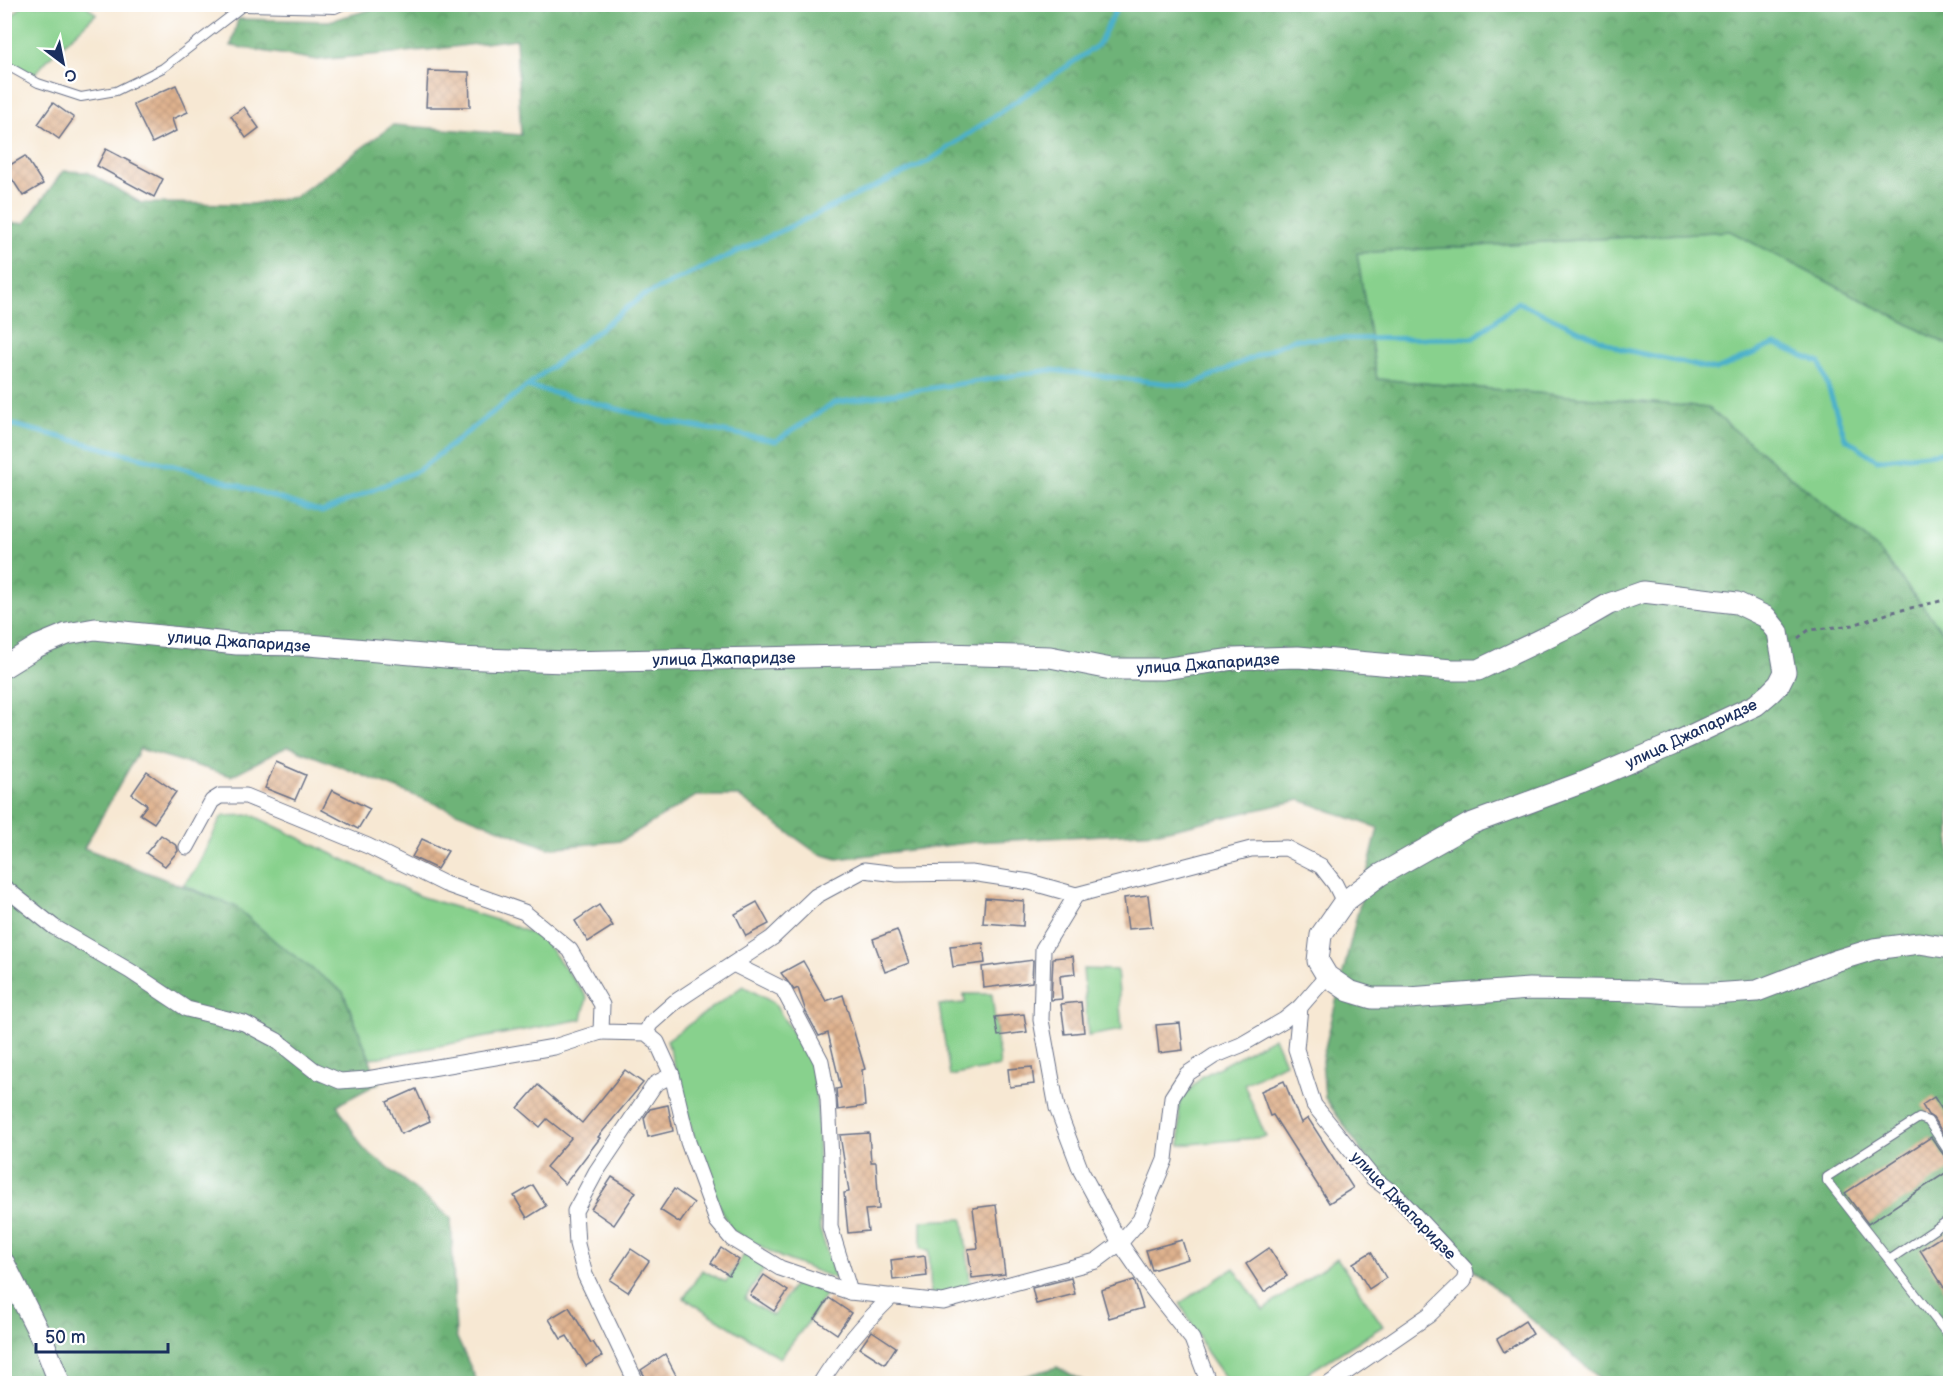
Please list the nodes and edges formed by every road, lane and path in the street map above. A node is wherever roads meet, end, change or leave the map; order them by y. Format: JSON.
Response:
{"nodes":[{"id":1,"x":346,"y":4,"type":"edge"},
{"id":2,"x":246,"y":6,"type":"edge"},
{"id":3,"x":4,"y":64,"type":"edge"},
{"id":4,"x":1950,"y":603,"type":"edge"},
{"id":5,"x":1782,"y":649,"type":"junction"},
{"id":6,"x":4,"y":667,"type":"edge"},
{"id":7,"x":187,"y":847,"type":"dead end"},
{"id":8,"x":4,"y":887,"type":"edge"},
{"id":9,"x":1076,"y":895,"type":"junction"},
{"id":10,"x":1344,"y":902,"type":"junction"},
{"id":11,"x":1950,"y":948,"type":"edge"},
{"id":12,"x":733,"y":964,"type":"junction"},
{"id":13,"x":1327,"y":976,"type":"junction"},
{"id":14,"x":1300,"y":1007,"type":"junction"},
{"id":15,"x":601,"y":1032,"type":"junction"},
{"id":16,"x":646,"y":1033,"type":"junction"},
{"id":17,"x":672,"y":1075,"type":"junction"},
{"id":18,"x":1950,"y":1154,"type":"edge"},
{"id":19,"x":1950,"y":1219,"type":"edge"},
{"id":20,"x":1120,"y":1243,"type":"junction"},
{"id":21,"x":1888,"y":1260,"type":"junction"},
{"id":22,"x":4,"y":1263,"type":"edge"},
{"id":23,"x":850,"y":1292,"type":"junction"},
{"id":24,"x":892,"y":1296,"type":"junction"},
{"id":25,"x":1950,"y":1338,"type":"edge"},
{"id":26,"x":60,"y":1383,"type":"edge"},
{"id":27,"x":637,"y":1383,"type":"edge"},
{"id":28,"x":820,"y":1383,"type":"edge"},
{"id":29,"x":1209,"y":1383,"type":"edge"},
{"id":30,"x":1329,"y":1383,"type":"edge"}],
"edges":[{"from":1,"to":2,"type":"lane"},
{"from":2,"to":3,"type":"lane"},
{"from":4,"to":5,"type":"path"},
{"from":5,"to":6,"type":"street","name":"улица Джапаридзе"},
{"from":5,"to":10,"type":"street","name":"улица Джапаридзе"},
{"from":7,"to":15,"type":"street"},
{"from":8,"to":15,"type":"street"},
{"from":9,"to":10,"type":"street"},
{"from":9,"to":12,"type":"street"},
{"from":9,"to":20,"type":"street"},
{"from":10,"to":13,"type":"street","name":"улица Джапаридзе"},
{"from":11,"to":13,"type":"street"},
{"from":12,"to":16,"type":"street"},
{"from":12,"to":23,"type":"street"},
{"from":13,"to":14,"type":"street"},
{"from":14,"to":20,"type":"street"},
{"from":14,"to":30,"type":"street","name":"улица Джапаридзе"},
{"from":15,"to":16,"type":"street"},
{"from":16,"to":17,"type":"street"},
{"from":17,"to":23,"type":"street"},
{"from":17,"to":27,"type":"street"},
{"from":18,"to":21,"type":"lane"},
{"from":19,"to":21,"type":"lane"},
{"from":20,"to":24,"type":"street"},
{"from":20,"to":29,"type":"street"},
{"from":21,"to":25,"type":"lane"},
{"from":22,"to":26,"type":"street"},
{"from":23,"to":24,"type":"street"},
{"from":24,"to":28,"type":"street"}]}
